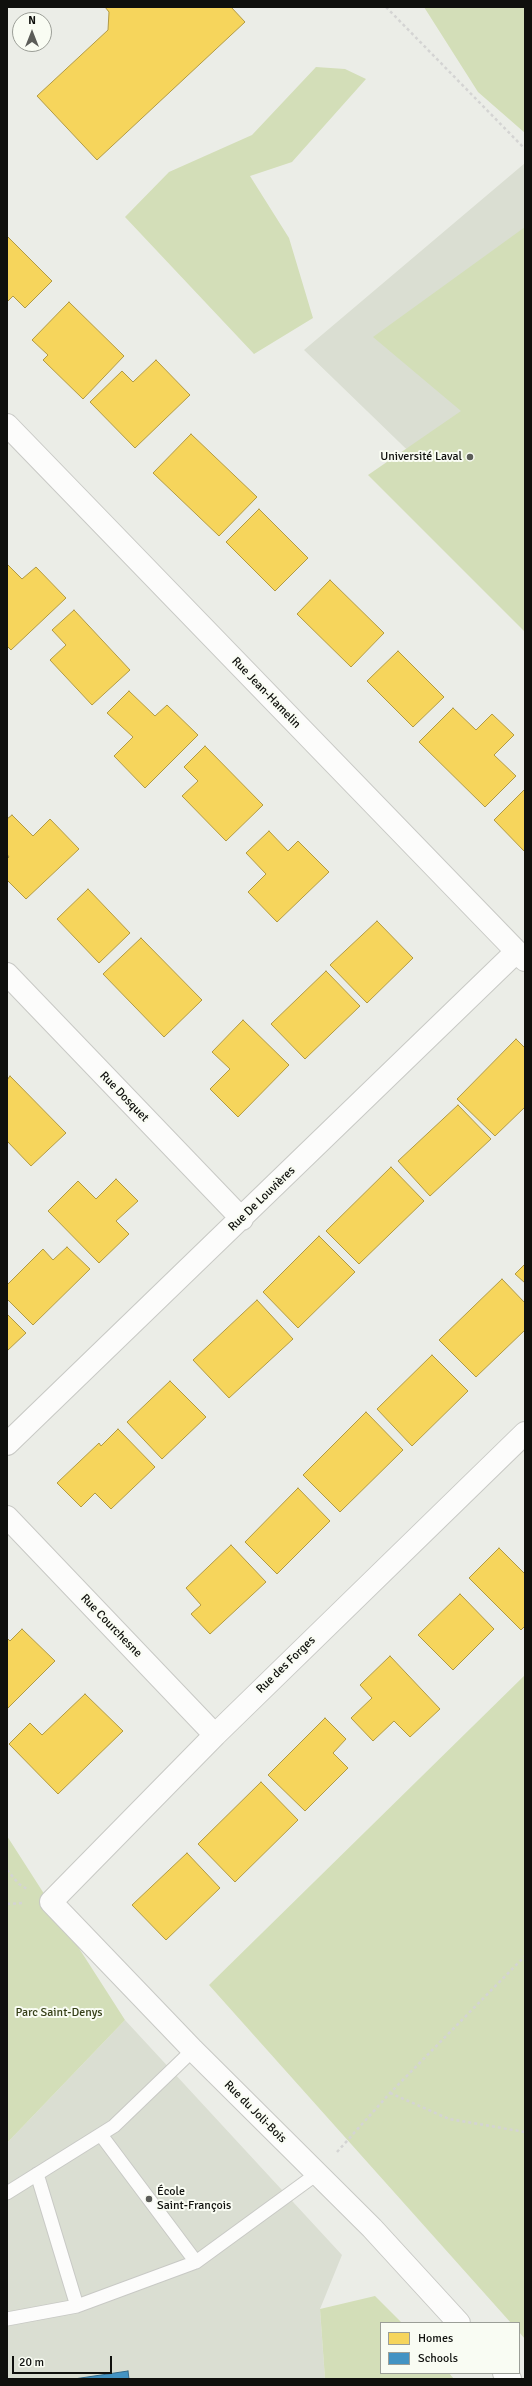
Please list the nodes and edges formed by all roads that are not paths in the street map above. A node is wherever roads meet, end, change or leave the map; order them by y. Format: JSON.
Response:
{"nodes":[{"id":1,"x":7,"y":425,"type":"edge"},
{"id":2,"x":520,"y":956,"type":"edge"},
{"id":3,"x":7,"y":974,"type":"edge"},
{"id":4,"x":242,"y":1219,"type":"junction"},
{"id":5,"x":525,"y":1433,"type":"edge"},
{"id":6,"x":7,"y":1444,"type":"edge"},
{"id":7,"x":7,"y":1517,"type":"edge"},
{"id":8,"x":215,"y":1735,"type":"junction"},
{"id":9,"x":51,"y":1902,"type":"joint"},
{"id":10,"x":193,"y":2050,"type":"junction"},
{"id":11,"x":101,"y":2134,"type":"junction"},
{"id":12,"x":318,"y":2173,"type":"junction"},
{"id":13,"x":37,"y":2174,"type":"junction"},
{"id":14,"x":7,"y":2193,"type":"edge"},
{"id":15,"x":196,"y":2262,"type":"junction"},
{"id":16,"x":78,"y":2306,"type":"junction"},
{"id":17,"x":7,"y":2319,"type":"edge"},
{"id":18,"x":458,"y":2322,"type":"edge"}],
"edges":[{"from":1,"to":2,"type":"street","name":"Rue Jean-Hamelin"},
{"from":2,"to":4,"type":"street","name":"Rue De Louvières"},
{"from":3,"to":4,"type":"street","name":"Rue Dosquet"},
{"from":4,"to":6,"type":"street","name":"Rue De Louvières"},
{"from":5,"to":8,"type":"street","name":"Rue des Forges"},
{"from":7,"to":8,"type":"street","name":"Rue Courchesne"},
{"from":8,"to":9,"type":"street","name":"Rue des Forges"},
{"from":9,"to":10,"type":"street","name":"Rue du Joli-Bois"},
{"from":10,"to":11,"type":"lane"},
{"from":10,"to":12,"type":"street","name":"Rue du Joli-Bois"},
{"from":11,"to":13,"type":"lane"},
{"from":11,"to":15,"type":"lane"},
{"from":12,"to":15,"type":"lane"},
{"from":12,"to":18,"type":"street","name":"Rue du Joli-Bois"},
{"from":13,"to":14,"type":"lane"},
{"from":13,"to":16,"type":"lane"},
{"from":15,"to":16,"type":"lane"},
{"from":16,"to":17,"type":"lane"}]}
